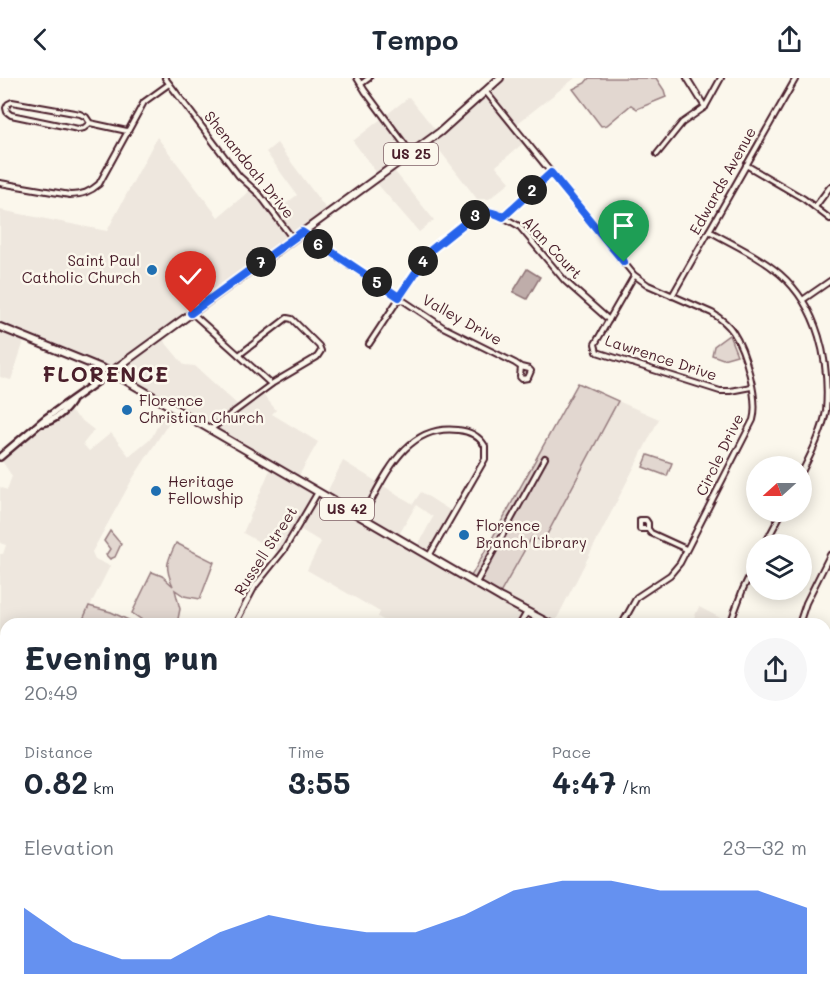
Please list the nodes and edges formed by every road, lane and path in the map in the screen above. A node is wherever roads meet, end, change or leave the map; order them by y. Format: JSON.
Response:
{"nodes":[{"id":1,"x":165,"y":78,"type":"edge"},
{"id":2,"x":357,"y":78,"type":"edge"},
{"id":3,"x":369,"y":78,"type":"edge"},
{"id":4,"x":500,"y":78,"type":"edge"},
{"id":5,"x":687,"y":78,"type":"edge"},
{"id":6,"x":721,"y":78,"type":"edge"},
{"id":7,"x":796,"y":78,"type":"edge"},
{"id":8,"x":169,"y":84,"type":"junction"},
{"id":9,"x":361,"y":84,"type":"junction"},
{"id":10,"x":486,"y":92,"type":"junction"},
{"id":11,"x":705,"y":107,"type":"junction"},
{"id":12,"x":90,"y":123,"type":"junction"},
{"id":13,"x":127,"y":131,"type":"junction"},
{"id":14,"x":411,"y":153,"type":"junction"},
{"id":15,"x":657,"y":154,"type":"dead end"},
{"id":16,"x":746,"y":165,"type":"junction"},
{"id":17,"x":551,"y":173,"type":"junction"},
{"id":18,"x":0,"y":183,"type":"edge"},
{"id":19,"x":830,"y":187,"type":"edge"},
{"id":20,"x":815,"y":207,"type":"junction"},
{"id":21,"x":503,"y":217,"type":"junction"},
{"id":22,"x":830,"y":219,"type":"edge"},
{"id":23,"x":709,"y":231,"type":"junction"},
{"id":24,"x":302,"y":232,"type":"junction"},
{"id":25,"x":293,"y":239,"type":"junction"},
{"id":26,"x":634,"y":276,"type":"junction"},
{"id":27,"x":830,"y":281,"type":"edge"},
{"id":28,"x":672,"y":296,"type":"junction"},
{"id":29,"x":399,"y":297,"type":"junction"},
{"id":30,"x":803,"y":299,"type":"junction"},
{"id":31,"x":191,"y":313,"type":"junction"},
{"id":32,"x":609,"y":320,"type":"junction"},
{"id":33,"x":0,"y":327,"type":"edge"},
{"id":34,"x":369,"y":344,"type":"dead end"},
{"id":35,"x":238,"y":355,"type":"junction"},
{"id":36,"x":521,"y":367,"type":"dead end"},
{"id":37,"x":111,"y":372,"type":"junction"},
{"id":38,"x":271,"y":384,"type":"junction"},
{"id":39,"x":830,"y":386,"type":"edge"},
{"id":40,"x":751,"y":387,"type":"junction"},
{"id":41,"x":211,"y":429,"type":"junction"},
{"id":42,"x":809,"y":456,"type":"edge"},
{"id":43,"x":0,"y":457,"type":"edge"},
{"id":44,"x":545,"y":458,"type":"dead end"},
{"id":45,"x":318,"y":492,"type":"junction"},
{"id":46,"x":362,"y":518,"type":"junction"},
{"id":47,"x":648,"y":529,"type":"dead end"},
{"id":48,"x":686,"y":549,"type":"junction"},
{"id":49,"x":830,"y":555,"type":"edge"},
{"id":50,"x":429,"y":557,"type":"junction"},
{"id":51,"x":475,"y":584,"type":"junction"},
{"id":52,"x":746,"y":584,"type":"edge"},
{"id":53,"x":526,"y":612,"type":"junction"},
{"id":54,"x":238,"y":618,"type":"edge"},
{"id":55,"x":523,"y":618,"type":"edge"},
{"id":56,"x":538,"y":618,"type":"edge"},
{"id":57,"x":625,"y":618,"type":"edge"},
{"id":58,"x":732,"y":618,"type":"edge"},
{"id":59,"x":801,"y":618,"type":"edge"}],
"edges":[{"from":1,"to":8,"type":"street","name":"Shenandoah Drive"},
{"from":2,"to":9,"type":"street"},
{"from":3,"to":9,"type":"street"},
{"from":4,"to":10,"type":"main road","number":"US 25"},
{"from":5,"to":11,"type":"street"},
{"from":6,"to":11,"type":"street"},
{"from":7,"to":16,"type":"street","name":"Edwards Avenue"},
{"from":8,"to":13,"type":"street"},
{"from":8,"to":25,"type":"street","name":"Shenandoah Drive"},
{"from":9,"to":14,"type":"street"},
{"from":10,"to":14,"type":"main road","number":"US 25"},
{"from":10,"to":17,"type":"street","name":"Circle Drive"},
{"from":11,"to":15,"type":"street"},
{"from":12,"to":12,"type":"street"},
{"from":12,"to":13,"type":"street"},
{"from":13,"to":18,"type":"street"},
{"from":14,"to":24,"type":"main road","number":"US 25"},
{"from":16,"to":20,"type":"street"},
{"from":16,"to":23,"type":"street","name":"Edwards Avenue"},
{"from":17,"to":21,"type":"street"},
{"from":17,"to":26,"type":"street","name":"Circle Drive"},
{"from":19,"to":20,"type":"street"},
{"from":20,"to":22,"type":"street"},
{"from":21,"to":29,"type":"street"},
{"from":21,"to":32,"type":"street","name":"Alan Court"},
{"from":23,"to":28,"type":"street","name":"Edwards Avenue"},
{"from":23,"to":30,"type":"street"},
{"from":24,"to":25,"type":"main road","number":"US 25"},
{"from":24,"to":29,"type":"street","name":"Valley Drive"},
{"from":25,"to":31,"type":"main road","number":"US 25"},
{"from":26,"to":28,"type":"street","name":"Circle Drive"},
{"from":26,"to":32,"type":"street"},
{"from":27,"to":30,"type":"street"},
{"from":28,"to":40,"type":"street","name":"Circle Drive"},
{"from":29,"to":34,"type":"street"},
{"from":29,"to":36,"type":"street","name":"Valley Drive"},
{"from":30,"to":39,"type":"street"},
{"from":31,"to":35,"type":"street"},
{"from":31,"to":37,"type":"main road","number":"US 25"},
{"from":32,"to":40,"type":"street","name":"Lawrence Drive"},
{"from":33,"to":37,"type":"main road"},
{"from":35,"to":38,"type":"street"},
{"from":35,"to":38,"type":"street"},
{"from":37,"to":41,"type":"main road","number":"US 42"},
{"from":37,"to":43,"type":"street"},
{"from":38,"to":41,"type":"street"},
{"from":39,"to":42,"type":"street"},
{"from":40,"to":48,"type":"street","name":"Circle Drive"},
{"from":41,"to":45,"type":"main road","number":"US 42"},
{"from":44,"to":51,"type":"street"},
{"from":45,"to":46,"type":"main road","number":"US 42"},
{"from":45,"to":54,"type":"street","name":"Russell Street"},
{"from":46,"to":50,"type":"main road","number":"US 42"},
{"from":46,"to":50,"type":"street"},
{"from":47,"to":48,"type":"street"},
{"from":48,"to":57,"type":"street","name":"Circle Drive"},
{"from":49,"to":59,"type":"street"},
{"from":50,"to":51,"type":"main road","number":"US 42"},
{"from":51,"to":53,"type":"main road","number":"US 42"},
{"from":52,"to":58,"type":"street"},
{"from":53,"to":55,"type":"street"},
{"from":53,"to":56,"type":"main road","number":"US 42"}]}
